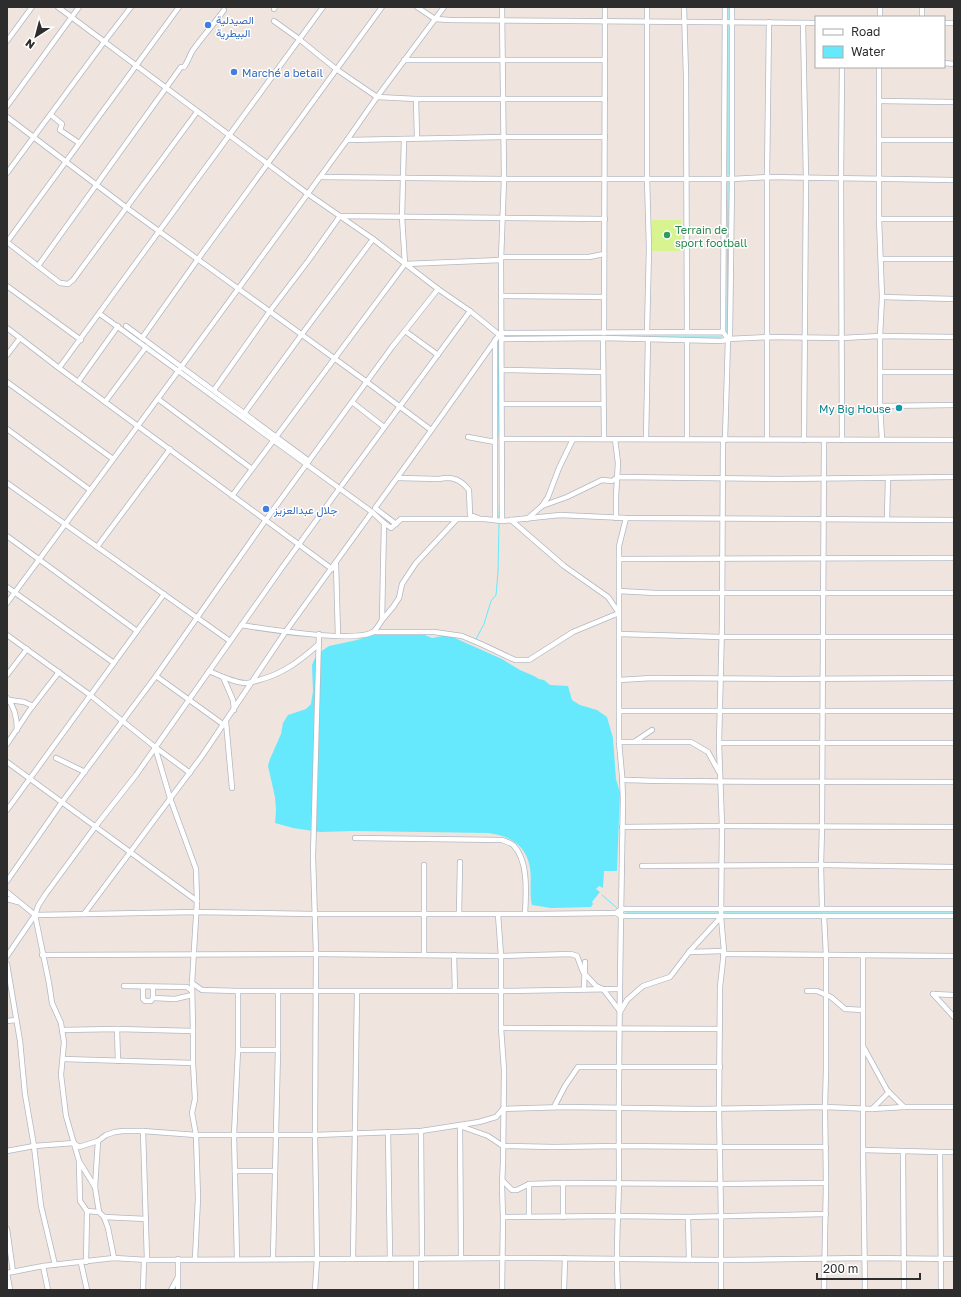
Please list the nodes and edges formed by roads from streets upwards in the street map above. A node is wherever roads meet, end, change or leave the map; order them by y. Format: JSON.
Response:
{"nodes":[{"id":1,"x":32,"y":7,"type":"edge"},
{"id":2,"x":58,"y":7,"type":"edge"},
{"id":3,"x":79,"y":7,"type":"edge"},
{"id":4,"x":131,"y":7,"type":"edge"},
{"id":5,"x":178,"y":7,"type":"edge"},
{"id":6,"x":323,"y":7,"type":"edge"},
{"id":7,"x":382,"y":7,"type":"edge"},
{"id":8,"x":417,"y":7,"type":"edge"},
{"id":9,"x":444,"y":7,"type":"edge"},
{"id":10,"x":502,"y":7,"type":"edge"},
{"id":11,"x":605,"y":7,"type":"edge"},
{"id":12,"x":647,"y":7,"type":"edge"},
{"id":13,"x":684,"y":7,"type":"edge"},
{"id":14,"x":725,"y":7,"type":"edge"},
{"id":15,"x":732,"y":7,"type":"edge"},
{"id":16,"x":224,"y":10,"type":"dead end"},
{"id":17,"x":72,"y":17,"type":"junction"},
{"id":18,"x":435,"y":19,"type":"junction"},
{"id":19,"x":274,"y":21,"type":"dead end"},
{"id":20,"x":502,"y":22,"type":"junction"},
{"id":21,"x":605,"y":22,"type":"junction"},
{"id":22,"x":647,"y":22,"type":"junction"},
{"id":23,"x":684,"y":22,"type":"junction"},
{"id":24,"x":728,"y":22,"type":"junction"},
{"id":25,"x":769,"y":22,"type":"junction"},
{"id":26,"x":803,"y":23,"type":"junction"},
{"id":27,"x":815,"y":23,"type":"edge"},
{"id":28,"x":299,"y":39,"type":"junction"},
{"id":29,"x":7,"y":41,"type":"edge"},
{"id":30,"x":104,"y":42,"type":"junction"},
{"id":31,"x":404,"y":60,"type":"junction"},
{"id":32,"x":502,"y":60,"type":"junction"},
{"id":33,"x":606,"y":60,"type":"junction"},
{"id":34,"x":135,"y":66,"type":"junction"},
{"id":35,"x":842,"y":68,"type":"edge"},
{"id":36,"x":880,"y":68,"type":"edge"},
{"id":37,"x":336,"y":69,"type":"junction"},
{"id":38,"x":166,"y":89,"type":"junction"},
{"id":39,"x":377,"y":97,"type":"junction"},
{"id":40,"x":416,"y":99,"type":"junction"},
{"id":41,"x":605,"y":99,"type":"junction"},
{"id":42,"x":503,"y":100,"type":"junction"},
{"id":43,"x":880,"y":101,"type":"junction"},
{"id":44,"x":954,"y":102,"type":"edge"},
{"id":45,"x":7,"y":106,"type":"edge"},
{"id":46,"x":197,"y":112,"type":"junction"},
{"id":47,"x":51,"y":115,"type":"junction"},
{"id":48,"x":7,"y":117,"type":"edge"},
{"id":49,"x":229,"y":135,"type":"junction"},
{"id":50,"x":503,"y":137,"type":"junction"},
{"id":51,"x":605,"y":137,"type":"junction"},
{"id":52,"x":34,"y":138,"type":"junction"},
{"id":53,"x":404,"y":138,"type":"junction"},
{"id":54,"x":417,"y":138,"type":"junction"},
{"id":55,"x":347,"y":140,"type":"junction"},
{"id":56,"x":880,"y":140,"type":"junction"},
{"id":57,"x":954,"y":140,"type":"edge"},
{"id":58,"x":79,"y":143,"type":"junction"},
{"id":59,"x":66,"y":161,"type":"junction"},
{"id":60,"x":268,"y":164,"type":"junction"},
{"id":61,"x":7,"y":173,"type":"edge"},
{"id":62,"x":320,"y":177,"type":"junction"},
{"id":63,"x":767,"y":177,"type":"junction"},
{"id":64,"x":647,"y":178,"type":"junction"},
{"id":65,"x":686,"y":178,"type":"junction"},
{"id":66,"x":806,"y":178,"type":"junction"},
{"id":67,"x":841,"y":178,"type":"junction"},
{"id":68,"x":880,"y":178,"type":"junction"},
{"id":69,"x":404,"y":179,"type":"junction"},
{"id":70,"x":504,"y":179,"type":"junction"},
{"id":71,"x":604,"y":179,"type":"junction"},
{"id":72,"x":728,"y":179,"type":"junction"},
{"id":73,"x":954,"y":180,"type":"edge"},
{"id":74,"x":97,"y":185,"type":"junction"},
{"id":75,"x":308,"y":194,"type":"junction"},
{"id":76,"x":127,"y":208,"type":"junction"},
{"id":77,"x":340,"y":216,"type":"junction"},
{"id":78,"x":402,"y":217,"type":"junction"},
{"id":79,"x":503,"y":217,"type":"junction"},
{"id":80,"x":605,"y":219,"type":"junction"},
{"id":81,"x":880,"y":219,"type":"junction"},
{"id":82,"x":954,"y":220,"type":"edge"},
{"id":83,"x":160,"y":231,"type":"junction"},
{"id":84,"x":373,"y":240,"type":"junction"},
{"id":85,"x":7,"y":242,"type":"edge"},
{"id":86,"x":604,"y":254,"type":"junction"},
{"id":87,"x":501,"y":258,"type":"junction"},
{"id":88,"x":198,"y":259,"type":"junction"},
{"id":89,"x":881,"y":259,"type":"junction"},
{"id":90,"x":954,"y":259,"type":"edge"},
{"id":91,"x":405,"y":264,"type":"junction"},
{"id":92,"x":38,"y":266,"type":"junction"},
{"id":93,"x":7,"y":286,"type":"edge"},
{"id":94,"x":238,"y":289,"type":"junction"},
{"id":95,"x":438,"y":289,"type":"junction"},
{"id":96,"x":501,"y":296,"type":"junction"},
{"id":97,"x":604,"y":296,"type":"junction"},
{"id":98,"x":882,"y":297,"type":"junction"},
{"id":99,"x":954,"y":299,"type":"edge"},
{"id":100,"x":270,"y":311,"type":"junction"},
{"id":101,"x":470,"y":311,"type":"junction"},
{"id":102,"x":100,"y":314,"type":"junction"},
{"id":103,"x":118,"y":326,"type":"junction"},
{"id":104,"x":126,"y":326,"type":"dead end"},
{"id":105,"x":7,"y":328,"type":"edge"},
{"id":106,"x":405,"y":331,"type":"junction"},
{"id":107,"x":647,"y":332,"type":"junction"},
{"id":108,"x":687,"y":332,"type":"junction"},
{"id":109,"x":723,"y":332,"type":"junction"},
{"id":110,"x":302,"y":334,"type":"junction"},
{"id":111,"x":501,"y":336,"type":"junction"},
{"id":112,"x":604,"y":336,"type":"junction"},
{"id":113,"x":880,"y":336,"type":"junction"},
{"id":114,"x":767,"y":337,"type":"junction"},
{"id":115,"x":804,"y":337,"type":"junction"},
{"id":116,"x":954,"y":337,"type":"edge"},
{"id":117,"x":20,"y":338,"type":"junction"},
{"id":118,"x":142,"y":338,"type":"junction"},
{"id":119,"x":842,"y":338,"type":"junction"},
{"id":120,"x":648,"y":339,"type":"junction"},
{"id":121,"x":728,"y":339,"type":"junction"},
{"id":122,"x":80,"y":340,"type":"junction"},
{"id":123,"x":495,"y":340,"type":"junction"},
{"id":124,"x":687,"y":340,"type":"junction"},
{"id":125,"x":146,"y":347,"type":"junction"},
{"id":126,"x":7,"y":355,"type":"edge"},
{"id":127,"x":438,"y":355,"type":"junction"},
{"id":128,"x":334,"y":358,"type":"junction"},
{"id":129,"x":59,"y":368,"type":"junction"},
{"id":130,"x":180,"y":369,"type":"junction"},
{"id":131,"x":502,"y":370,"type":"junction"},
{"id":132,"x":602,"y":372,"type":"junction"},
{"id":133,"x":880,"y":372,"type":"junction"},
{"id":134,"x":954,"y":372,"type":"edge"},
{"id":135,"x":7,"y":382,"type":"edge"},
{"id":136,"x":78,"y":382,"type":"junction"},
{"id":137,"x":367,"y":382,"type":"junction"},
{"id":138,"x":214,"y":390,"type":"junction"},
{"id":139,"x":158,"y":399,"type":"junction"},
{"id":140,"x":105,"y":402,"type":"junction"},
{"id":141,"x":352,"y":402,"type":"junction"},
{"id":142,"x":502,"y":404,"type":"junction"},
{"id":143,"x":603,"y":404,"type":"junction"},
{"id":144,"x":954,"y":405,"type":"edge"},
{"id":145,"x":400,"y":406,"type":"junction"},
{"id":146,"x":880,"y":406,"type":"junction"},
{"id":147,"x":243,"y":415,"type":"junction"},
{"id":148,"x":138,"y":426,"type":"junction"},
{"id":149,"x":384,"y":427,"type":"junction"},
{"id":150,"x":7,"y":429,"type":"edge"},
{"id":151,"x":431,"y":430,"type":"junction"},
{"id":152,"x":468,"y":437,"type":"dead end"},
{"id":153,"x":503,"y":438,"type":"junction"},
{"id":154,"x":646,"y":438,"type":"junction"},
{"id":155,"x":275,"y":439,"type":"junction"},
{"id":156,"x":573,"y":439,"type":"junction"},
{"id":157,"x":604,"y":439,"type":"junction"},
{"id":158,"x":615,"y":439,"type":"junction"},
{"id":159,"x":687,"y":439,"type":"junction"},
{"id":160,"x":767,"y":439,"type":"junction"},
{"id":161,"x":724,"y":440,"type":"junction"},
{"id":162,"x":804,"y":440,"type":"junction"},
{"id":163,"x":824,"y":440,"type":"junction"},
{"id":164,"x":842,"y":440,"type":"junction"},
{"id":165,"x":882,"y":440,"type":"junction"},
{"id":166,"x":954,"y":440,"type":"edge"},
{"id":167,"x":495,"y":442,"type":"junction"},
{"id":168,"x":170,"y":450,"type":"junction"},
{"id":169,"x":113,"y":459,"type":"junction"},
{"id":170,"x":308,"y":463,"type":"junction"},
{"id":171,"x":252,"y":469,"type":"junction"},
{"id":172,"x":954,"y":477,"type":"edge"},
{"id":173,"x":398,"y":478,"type":"junction"},
{"id":174,"x":618,"y":478,"type":"junction"},
{"id":175,"x":824,"y":478,"type":"junction"},
{"id":176,"x":888,"y":478,"type":"junction"},
{"id":177,"x":722,"y":479,"type":"junction"},
{"id":178,"x":7,"y":483,"type":"edge"},
{"id":179,"x":341,"y":487,"type":"junction"},
{"id":180,"x":90,"y":490,"type":"junction"},
{"id":181,"x":232,"y":496,"type":"junction"},
{"id":182,"x":542,"y":506,"type":"junction"},
{"id":183,"x":372,"y":512,"type":"junction"},
{"id":184,"x":616,"y":518,"type":"junction"},
{"id":185,"x":626,"y":518,"type":"junction"},
{"id":186,"x":722,"y":518,"type":"junction"},
{"id":187,"x":824,"y":518,"type":"junction"},
{"id":188,"x":482,"y":519,"type":"junction"},
{"id":189,"x":527,"y":519,"type":"junction"},
{"id":190,"x":887,"y":519,"type":"junction"},
{"id":191,"x":456,"y":520,"type":"junction"},
{"id":192,"x":495,"y":520,"type":"junction"},
{"id":193,"x":511,"y":520,"type":"junction"},
{"id":194,"x":954,"y":520,"type":"edge"},
{"id":195,"x":265,"y":521,"type":"junction"},
{"id":196,"x":502,"y":521,"type":"junction"},
{"id":197,"x":65,"y":523,"type":"junction"},
{"id":198,"x":396,"y":524,"type":"junction"},
{"id":199,"x":391,"y":528,"type":"junction"},
{"id":200,"x":7,"y":536,"type":"edge"},
{"id":201,"x":299,"y":544,"type":"junction"},
{"id":202,"x":97,"y":547,"type":"junction"},
{"id":203,"x":39,"y":558,"type":"junction"},
{"id":204,"x":954,"y":558,"type":"edge"},
{"id":205,"x":620,"y":559,"type":"junction"},
{"id":206,"x":722,"y":559,"type":"junction"},
{"id":207,"x":823,"y":559,"type":"junction"},
{"id":208,"x":336,"y":563,"type":"junction"},
{"id":209,"x":332,"y":569,"type":"junction"},
{"id":210,"x":7,"y":586,"type":"edge"},
{"id":211,"x":619,"y":591,"type":"junction"},
{"id":212,"x":15,"y":592,"type":"junction"},
{"id":213,"x":722,"y":592,"type":"junction"},
{"id":214,"x":823,"y":593,"type":"junction"},
{"id":215,"x":954,"y":593,"type":"edge"},
{"id":216,"x":164,"y":594,"type":"junction"},
{"id":217,"x":7,"y":603,"type":"edge"},
{"id":218,"x":619,"y":613,"type":"junction"},
{"id":219,"x":197,"y":618,"type":"junction"},
{"id":220,"x":382,"y":620,"type":"junction"},
{"id":221,"x":241,"y":626,"type":"junction"},
{"id":222,"x":136,"y":631,"type":"junction"},
{"id":223,"x":286,"y":631,"type":"junction"},
{"id":224,"x":373,"y":632,"type":"junction"},
{"id":225,"x":319,"y":634,"type":"junction"},
{"id":226,"x":619,"y":634,"type":"junction"},
{"id":227,"x":7,"y":635,"type":"edge"},
{"id":228,"x":338,"y":636,"type":"junction"},
{"id":229,"x":722,"y":636,"type":"junction"},
{"id":230,"x":823,"y":636,"type":"junction"},
{"id":231,"x":954,"y":637,"type":"edge"},
{"id":232,"x":230,"y":640,"type":"junction"},
{"id":233,"x":319,"y":644,"type":"junction"},
{"id":234,"x":27,"y":649,"type":"junction"},
{"id":235,"x":114,"y":663,"type":"junction"},
{"id":236,"x":209,"y":671,"type":"junction"},
{"id":237,"x":59,"y":672,"type":"junction"},
{"id":238,"x":7,"y":675,"type":"edge"},
{"id":239,"x":156,"y":676,"type":"junction"},
{"id":240,"x":223,"y":677,"type":"junction"},
{"id":241,"x":720,"y":678,"type":"junction"},
{"id":242,"x":954,"y":678,"type":"edge"},
{"id":243,"x":823,"y":679,"type":"junction"},
{"id":244,"x":619,"y":680,"type":"junction"},
{"id":245,"x":252,"y":682,"type":"junction"},
{"id":246,"x":90,"y":695,"type":"junction"},
{"id":247,"x":8,"y":699,"type":"edge"},
{"id":248,"x":189,"y":700,"type":"junction"},
{"id":249,"x":33,"y":706,"type":"junction"},
{"id":250,"x":234,"y":710,"type":"junction"},
{"id":251,"x":619,"y":711,"type":"junction"},
{"id":252,"x":822,"y":711,"type":"junction"},
{"id":253,"x":954,"y":711,"type":"edge"},
{"id":254,"x":720,"y":712,"type":"junction"},
{"id":255,"x":124,"y":721,"type":"junction"},
{"id":256,"x":225,"y":723,"type":"junction"},
{"id":257,"x":17,"y":730,"type":"junction"},
{"id":258,"x":652,"y":730,"type":"dead end"},
{"id":259,"x":619,"y":742,"type":"junction"},
{"id":260,"x":634,"y":742,"type":"junction"},
{"id":261,"x":719,"y":743,"type":"junction"},
{"id":262,"x":822,"y":743,"type":"junction"},
{"id":263,"x":954,"y":743,"type":"edge"},
{"id":264,"x":7,"y":744,"type":"edge"},
{"id":265,"x":155,"y":747,"type":"junction"},
{"id":266,"x":56,"y":758,"type":"dead end"},
{"id":267,"x":7,"y":762,"type":"edge"},
{"id":268,"x":85,"y":772,"type":"junction"},
{"id":269,"x":190,"y":773,"type":"junction"},
{"id":270,"x":720,"y":774,"type":"junction"},
{"id":271,"x":30,"y":779,"type":"junction"},
{"id":272,"x":622,"y":780,"type":"junction"},
{"id":273,"x":822,"y":781,"type":"junction"},
{"id":274,"x":721,"y":782,"type":"junction"},
{"id":275,"x":954,"y":782,"type":"edge"},
{"id":276,"x":232,"y":788,"type":"dead end"},
{"id":277,"x":170,"y":798,"type":"junction"},
{"id":278,"x":62,"y":802,"type":"junction"},
{"id":279,"x":7,"y":810,"type":"edge"},
{"id":280,"x":722,"y":826,"type":"junction"},
{"id":281,"x":822,"y":826,"type":"junction"},
{"id":282,"x":95,"y":827,"type":"junction"},
{"id":283,"x":622,"y":827,"type":"junction"},
{"id":284,"x":954,"y":827,"type":"edge"},
{"id":285,"x":355,"y":838,"type":"dead end"},
{"id":286,"x":130,"y":853,"type":"junction"},
{"id":287,"x":460,"y":862,"type":"dead end"},
{"id":288,"x":821,"y":865,"type":"junction"},
{"id":289,"x":424,"y":866,"type":"dead end"},
{"id":290,"x":642,"y":866,"type":"dead end"},
{"id":291,"x":722,"y":866,"type":"junction"},
{"id":292,"x":954,"y":867,"type":"edge"},
{"id":293,"x":7,"y":881,"type":"edge"},
{"id":294,"x":7,"y":892,"type":"edge"},
{"id":295,"x":7,"y":898,"type":"edge"},
{"id":296,"x":197,"y":901,"type":"junction"},
{"id":297,"x":19,"y":902,"type":"junction"},
{"id":298,"x":621,"y":909,"type":"junction"},
{"id":299,"x":822,"y":909,"type":"junction"},
{"id":300,"x":954,"y":909,"type":"edge"},
{"id":301,"x":196,"y":912,"type":"junction"},
{"id":302,"x":616,"y":913,"type":"junction"},
{"id":303,"x":721,"y":913,"type":"junction"},
{"id":304,"x":84,"y":914,"type":"junction"},
{"id":305,"x":314,"y":914,"type":"junction"},
{"id":306,"x":424,"y":914,"type":"junction"},
{"id":307,"x":459,"y":914,"type":"junction"},
{"id":308,"x":498,"y":914,"type":"junction"},
{"id":309,"x":525,"y":914,"type":"junction"},
{"id":310,"x":35,"y":915,"type":"junction"},
{"id":311,"x":621,"y":916,"type":"junction"},
{"id":312,"x":824,"y":916,"type":"junction"},
{"id":313,"x":954,"y":916,"type":"edge"},
{"id":314,"x":689,"y":952,"type":"junction"},
{"id":315,"x":723,"y":953,"type":"junction"},
{"id":316,"x":42,"y":954,"type":"junction"},
{"id":317,"x":316,"y":954,"type":"junction"},
{"id":318,"x":193,"y":955,"type":"junction"},
{"id":319,"x":424,"y":955,"type":"junction"},
{"id":320,"x":454,"y":955,"type":"junction"},
{"id":321,"x":826,"y":955,"type":"junction"},
{"id":322,"x":863,"y":955,"type":"junction"},
{"id":323,"x":7,"y":956,"type":"edge"},
{"id":324,"x":501,"y":956,"type":"junction"},
{"id":325,"x":954,"y":956,"type":"edge"},
{"id":326,"x":585,"y":962,"type":"dead end"},
{"id":327,"x":7,"y":964,"type":"edge"},
{"id":328,"x":585,"y":974,"type":"junction"},
{"id":329,"x":192,"y":983,"type":"junction"},
{"id":330,"x":124,"y":986,"type":"dead end"},
{"id":331,"x":143,"y":986,"type":"junction"},
{"id":332,"x":153,"y":987,"type":"junction"},
{"id":333,"x":584,"y":989,"type":"junction"},
{"id":334,"x":603,"y":989,"type":"junction"},
{"id":335,"x":619,"y":989,"type":"junction"},
{"id":336,"x":278,"y":990,"type":"junction"},
{"id":337,"x":238,"y":991,"type":"junction"},
{"id":338,"x":316,"y":991,"type":"junction"},
{"id":339,"x":455,"y":991,"type":"junction"},
{"id":340,"x":502,"y":991,"type":"junction"},
{"id":341,"x":807,"y":991,"type":"dead end"},
{"id":342,"x":357,"y":992,"type":"junction"},
{"id":343,"x":192,"y":993,"type":"junction"},
{"id":344,"x":826,"y":994,"type":"junction"},
{"id":345,"x":954,"y":995,"type":"edge"},
{"id":346,"x":153,"y":998,"type":"junction"},
{"id":347,"x":863,"y":1010,"type":"junction"},
{"id":348,"x":619,"y":1012,"type":"junction"},
{"id":349,"x":954,"y":1017,"type":"edge"},
{"id":350,"x":16,"y":1020,"type":"junction"},
{"id":351,"x":7,"y":1021,"type":"edge"},
{"id":352,"x":501,"y":1028,"type":"junction"},
{"id":353,"x":619,"y":1028,"type":"junction"},
{"id":354,"x":117,"y":1029,"type":"junction"},
{"id":355,"x":720,"y":1029,"type":"junction"},
{"id":356,"x":62,"y":1030,"type":"junction"},
{"id":357,"x":193,"y":1030,"type":"junction"},
{"id":358,"x":863,"y":1047,"type":"junction"},
{"id":359,"x":238,"y":1050,"type":"junction"},
{"id":360,"x":278,"y":1050,"type":"junction"},
{"id":361,"x":63,"y":1059,"type":"junction"},
{"id":362,"x":118,"y":1061,"type":"junction"},
{"id":363,"x":193,"y":1063,"type":"junction"},
{"id":364,"x":619,"y":1067,"type":"junction"},
{"id":365,"x":720,"y":1067,"type":"junction"},
{"id":366,"x":889,"y":1092,"type":"junction"},
{"id":367,"x":554,"y":1107,"type":"junction"},
{"id":368,"x":825,"y":1107,"type":"junction"},
{"id":369,"x":904,"y":1107,"type":"junction"},
{"id":370,"x":954,"y":1107,"type":"edge"},
{"id":371,"x":503,"y":1108,"type":"junction"},
{"id":372,"x":619,"y":1108,"type":"junction"},
{"id":373,"x":719,"y":1108,"type":"junction"},
{"id":374,"x":863,"y":1109,"type":"junction"},
{"id":375,"x":872,"y":1109,"type":"junction"},
{"id":376,"x":460,"y":1126,"type":"junction"},
{"id":377,"x":143,"y":1131,"type":"junction"},
{"id":378,"x":421,"y":1131,"type":"junction"},
{"id":379,"x":388,"y":1132,"type":"junction"},
{"id":380,"x":354,"y":1133,"type":"junction"},
{"id":381,"x":234,"y":1135,"type":"junction"},
{"id":382,"x":276,"y":1135,"type":"junction"},
{"id":383,"x":315,"y":1135,"type":"junction"},
{"id":384,"x":196,"y":1136,"type":"junction"},
{"id":385,"x":98,"y":1140,"type":"junction"},
{"id":386,"x":74,"y":1144,"type":"junction"},
{"id":387,"x":34,"y":1146,"type":"junction"},
{"id":388,"x":503,"y":1146,"type":"junction"},
{"id":389,"x":619,"y":1146,"type":"junction"},
{"id":390,"x":720,"y":1147,"type":"junction"},
{"id":391,"x":826,"y":1147,"type":"junction"},
{"id":392,"x":863,"y":1150,"type":"junction"},
{"id":393,"x":7,"y":1151,"type":"edge"},
{"id":394,"x":903,"y":1152,"type":"junction"},
{"id":395,"x":940,"y":1152,"type":"junction"},
{"id":396,"x":954,"y":1152,"type":"edge"},
{"id":397,"x":79,"y":1161,"type":"junction"},
{"id":398,"x":235,"y":1171,"type":"junction"},
{"id":399,"x":275,"y":1171,"type":"junction"},
{"id":400,"x":502,"y":1180,"type":"junction"},
{"id":401,"x":563,"y":1183,"type":"junction"},
{"id":402,"x":619,"y":1183,"type":"junction"},
{"id":403,"x":826,"y":1183,"type":"junction"},
{"id":404,"x":529,"y":1184,"type":"junction"},
{"id":405,"x":721,"y":1184,"type":"junction"},
{"id":406,"x":95,"y":1187,"type":"junction"},
{"id":407,"x":512,"y":1190,"type":"junction"},
{"id":408,"x":502,"y":1198,"type":"junction"},
{"id":409,"x":87,"y":1211,"type":"junction"},
{"id":410,"x":100,"y":1212,"type":"junction"},
{"id":411,"x":826,"y":1214,"type":"junction"},
{"id":412,"x":618,"y":1216,"type":"junction"},
{"id":413,"x":104,"y":1217,"type":"junction"},
{"id":414,"x":529,"y":1217,"type":"junction"},
{"id":415,"x":563,"y":1217,"type":"junction"},
{"id":416,"x":688,"y":1217,"type":"junction"},
{"id":417,"x":721,"y":1217,"type":"junction"},
{"id":418,"x":503,"y":1218,"type":"junction"},
{"id":419,"x":146,"y":1219,"type":"junction"},
{"id":420,"x":7,"y":1230,"type":"edge"},
{"id":421,"x":8,"y":1238,"type":"edge"},
{"id":422,"x":114,"y":1258,"type":"junction"},
{"id":423,"x":274,"y":1258,"type":"junction"},
{"id":424,"x":461,"y":1258,"type":"junction"},
{"id":425,"x":502,"y":1258,"type":"junction"},
{"id":426,"x":565,"y":1258,"type":"junction"},
{"id":427,"x":866,"y":1258,"type":"junction"},
{"id":428,"x":178,"y":1259,"type":"junction"},
{"id":429,"x":195,"y":1259,"type":"junction"},
{"id":430,"x":237,"y":1259,"type":"junction"},
{"id":431,"x":353,"y":1259,"type":"junction"},
{"id":432,"x":390,"y":1259,"type":"junction"},
{"id":433,"x":416,"y":1259,"type":"junction"},
{"id":434,"x":422,"y":1259,"type":"junction"},
{"id":435,"x":617,"y":1259,"type":"junction"},
{"id":436,"x":689,"y":1259,"type":"junction"},
{"id":437,"x":824,"y":1259,"type":"junction"},
{"id":438,"x":904,"y":1259,"type":"junction"},
{"id":439,"x":941,"y":1259,"type":"junction"},
{"id":440,"x":954,"y":1259,"type":"edge"},
{"id":441,"x":145,"y":1260,"type":"junction"},
{"id":442,"x":317,"y":1260,"type":"junction"},
{"id":443,"x":721,"y":1260,"type":"junction"},
{"id":444,"x":83,"y":1262,"type":"junction"},
{"id":445,"x":55,"y":1264,"type":"junction"},
{"id":446,"x":43,"y":1266,"type":"junction"},
{"id":447,"x":13,"y":1272,"type":"junction"},
{"id":448,"x":7,"y":1273,"type":"edge"},
{"id":449,"x":178,"y":1277,"type":"junction"},
{"id":450,"x":10,"y":1290,"type":"edge"},
{"id":451,"x":48,"y":1290,"type":"edge"},
{"id":452,"x":87,"y":1290,"type":"edge"},
{"id":453,"x":143,"y":1290,"type":"edge"},
{"id":454,"x":171,"y":1290,"type":"edge"},
{"id":455,"x":178,"y":1290,"type":"edge"},
{"id":456,"x":315,"y":1290,"type":"edge"},
{"id":457,"x":416,"y":1290,"type":"edge"},
{"id":458,"x":502,"y":1290,"type":"edge"},
{"id":459,"x":564,"y":1290,"type":"edge"},
{"id":460,"x":618,"y":1290,"type":"edge"},
{"id":461,"x":721,"y":1290,"type":"edge"},
{"id":462,"x":824,"y":1290,"type":"edge"},
{"id":463,"x":866,"y":1290,"type":"edge"},
{"id":464,"x":904,"y":1290,"type":"edge"},
{"id":465,"x":940,"y":1290,"type":"edge"}],
"edges":[{"from":1,"to":29,"type":"street"},
{"from":2,"to":17,"type":"street"},
{"from":3,"to":17,"type":"street"},
{"from":4,"to":30,"type":"street"},
{"from":5,"to":34,"type":"street"},
{"from":6,"to":28,"type":"street"},
{"from":7,"to":37,"type":"street"},
{"from":8,"to":18,"type":"street"},
{"from":9,"to":18,"type":"street"},
{"from":10,"to":20,"type":"street"},
{"from":11,"to":21,"type":"street"},
{"from":12,"to":22,"type":"street"},
{"from":13,"to":23,"type":"street"},
{"from":14,"to":24,"type":"street"},
{"from":15,"to":24,"type":"street"},
{"from":16,"to":38,"type":"street"},
{"from":17,"to":30,"type":"street"},
{"from":17,"to":45,"type":"street"},
{"from":18,"to":20,"type":"street"},
{"from":18,"to":31,"type":"street"},
{"from":19,"to":28,"type":"street"},
{"from":20,"to":21,"type":"street"},
{"from":20,"to":32,"type":"street"},
{"from":21,"to":22,"type":"street"},
{"from":21,"to":33,"type":"street"},
{"from":22,"to":23,"type":"street"},
{"from":22,"to":64,"type":"street"},
{"from":23,"to":24,"type":"street"},
{"from":23,"to":65,"type":"street"},
{"from":24,"to":25,"type":"street"},
{"from":24,"to":72,"type":"street"},
{"from":24,"to":72,"type":"street"},
{"from":25,"to":26,"type":"street"},
{"from":25,"to":63,"type":"street"},
{"from":26,"to":27,"type":"street"},
{"from":26,"to":66,"type":"street"},
{"from":28,"to":37,"type":"street"},
{"from":28,"to":49,"type":"street"},
{"from":30,"to":34,"type":"street"},
{"from":30,"to":47,"type":"street"},
{"from":31,"to":32,"type":"street"},
{"from":31,"to":39,"type":"street"},
{"from":32,"to":33,"type":"street"},
{"from":32,"to":42,"type":"street"},
{"from":33,"to":41,"type":"street"},
{"from":34,"to":38,"type":"street"},
{"from":34,"to":58,"type":"street"},
{"from":35,"to":67,"type":"street"},
{"from":36,"to":43,"type":"street"},
{"from":37,"to":39,"type":"street"},
{"from":37,"to":60,"type":"street"},
{"from":38,"to":46,"type":"street"},
{"from":38,"to":74,"type":"street"},
{"from":39,"to":40,"type":"street"},
{"from":39,"to":55,"type":"street"},
{"from":40,"to":42,"type":"street"},
{"from":40,"to":54,"type":"street"},
{"from":41,"to":42,"type":"street"},
{"from":41,"to":51,"type":"street"},
{"from":42,"to":50,"type":"street"},
{"from":43,"to":44,"type":"street"},
{"from":43,"to":56,"type":"street"},
{"from":46,"to":49,"type":"street"},
{"from":46,"to":76,"type":"street"},
{"from":47,"to":52,"type":"street"},
{"from":47,"to":58,"type":"street"},
{"from":48,"to":52,"type":"street"},
{"from":49,"to":60,"type":"street"},
{"from":49,"to":83,"type":"street"},
{"from":50,"to":51,"type":"street"},
{"from":50,"to":54,"type":"street"},
{"from":50,"to":70,"type":"street"},
{"from":51,"to":71,"type":"street"},
{"from":52,"to":59,"type":"street"},
{"from":52,"to":61,"type":"street"},
{"from":53,"to":54,"type":"street"},
{"from":53,"to":55,"type":"street"},
{"from":53,"to":69,"type":"street"},
{"from":55,"to":62,"type":"street"},
{"from":56,"to":57,"type":"street"},
{"from":56,"to":68,"type":"street"},
{"from":58,"to":59,"type":"street"},
{"from":59,"to":74,"type":"street"},
{"from":59,"to":85,"type":"street"},
{"from":60,"to":75,"type":"street"},
{"from":60,"to":88,"type":"street"},
{"from":62,"to":69,"type":"street"},
{"from":62,"to":75,"type":"street"},
{"from":63,"to":66,"type":"street"},
{"from":63,"to":72,"type":"street"},
{"from":63,"to":114,"type":"street"},
{"from":64,"to":65,"type":"street"},
{"from":64,"to":71,"type":"street"},
{"from":64,"to":107,"type":"street"},
{"from":65,"to":72,"type":"street"},
{"from":65,"to":108,"type":"street"},
{"from":66,"to":67,"type":"street"},
{"from":66,"to":115,"type":"street"},
{"from":67,"to":68,"type":"street"},
{"from":67,"to":119,"type":"street"},
{"from":68,"to":73,"type":"street"},
{"from":68,"to":81,"type":"street"},
{"from":69,"to":70,"type":"street"},
{"from":69,"to":78,"type":"street"},
{"from":70,"to":71,"type":"street"},
{"from":70,"to":79,"type":"street"},
{"from":71,"to":80,"type":"street"},
{"from":72,"to":109,"type":"street"},
{"from":72,"to":121,"type":"street"},
{"from":74,"to":76,"type":"street"},
{"from":74,"to":92,"type":"street"},
{"from":75,"to":77,"type":"street"},
{"from":75,"to":94,"type":"street"},
{"from":76,"to":83,"type":"street"},
{"from":76,"to":92,"type":"street"},
{"from":77,"to":78,"type":"street"},
{"from":77,"to":84,"type":"street"},
{"from":77,"to":100,"type":"street"},
{"from":78,"to":79,"type":"street"},
{"from":78,"to":91,"type":"street"},
{"from":79,"to":80,"type":"street"},
{"from":79,"to":87,"type":"street"},
{"from":80,"to":86,"type":"street"},
{"from":81,"to":82,"type":"street"},
{"from":81,"to":89,"type":"street"},
{"from":83,"to":88,"type":"street"},
{"from":83,"to":102,"type":"street"},
{"from":84,"to":91,"type":"street"},
{"from":84,"to":110,"type":"street"},
{"from":85,"to":92,"type":"street"},
{"from":86,"to":87,"type":"street"},
{"from":86,"to":97,"type":"street"},
{"from":87,"to":91,"type":"street"},
{"from":87,"to":96,"type":"street"},
{"from":88,"to":94,"type":"street"},
{"from":88,"to":118,"type":"street"},
{"from":89,"to":90,"type":"street"},
{"from":89,"to":98,"type":"street"},
{"from":91,"to":95,"type":"street"},
{"from":91,"to":128,"type":"street"},
{"from":93,"to":122,"type":"street"},
{"from":94,"to":100,"type":"street"},
{"from":94,"to":130,"type":"street"},
{"from":95,"to":101,"type":"street"},
{"from":95,"to":106,"type":"street"},
{"from":96,"to":97,"type":"street"},
{"from":96,"to":111,"type":"street"},
{"from":97,"to":112,"type":"street"},
{"from":98,"to":99,"type":"street"},
{"from":98,"to":113,"type":"street"},
{"from":100,"to":110,"type":"street"},
{"from":100,"to":138,"type":"street"},
{"from":101,"to":111,"type":"street"},
{"from":101,"to":127,"type":"street"},
{"from":102,"to":103,"type":"street"},
{"from":102,"to":122,"type":"street"},
{"from":103,"to":125,"type":"street"},
{"from":103,"to":136,"type":"street"},
{"from":104,"to":118,"type":"street"},
{"from":105,"to":117,"type":"street"},
{"from":106,"to":127,"type":"street"},
{"from":106,"to":137,"type":"street"},
{"from":107,"to":108,"type":"street"},
{"from":107,"to":112,"type":"street"},
{"from":108,"to":109,"type":"street"},
{"from":109,"to":121,"type":"street"},
{"from":110,"to":128,"type":"street"},
{"from":110,"to":147,"type":"street"},
{"from":111,"to":112,"type":"street"},
{"from":111,"to":123,"type":"street"},
{"from":111,"to":131,"type":"street"},
{"from":112,"to":120,"type":"street"},
{"from":112,"to":132,"type":"street"},
{"from":113,"to":116,"type":"street"},
{"from":113,"to":119,"type":"street"},
{"from":113,"to":133,"type":"street"},
{"from":114,"to":115,"type":"street"},
{"from":114,"to":121,"type":"street"},
{"from":114,"to":160,"type":"street"},
{"from":115,"to":119,"type":"street"},
{"from":115,"to":162,"type":"street"},
{"from":117,"to":126,"type":"street"},
{"from":117,"to":129,"type":"street"},
{"from":118,"to":130,"type":"street"},
{"from":119,"to":164,"type":"street"},
{"from":120,"to":124,"type":"street"},
{"from":120,"to":154,"type":"street"},
{"from":121,"to":124,"type":"street"},
{"from":121,"to":161,"type":"street"},
{"from":122,"to":129,"type":"street"},
{"from":123,"to":151,"type":"street"},
{"from":123,"to":167,"type":"street"},
{"from":124,"to":159,"type":"street"},
{"from":125,"to":130,"type":"street"},
{"from":125,"to":140,"type":"street"},
{"from":127,"to":145,"type":"street"},
{"from":128,"to":137,"type":"street"},
{"from":128,"to":155,"type":"street"},
{"from":129,"to":136,"type":"street"},
{"from":130,"to":138,"type":"street"},
{"from":130,"to":139,"type":"street"},
{"from":130,"to":147,"type":"street"},
{"from":131,"to":132,"type":"street"},
{"from":131,"to":142,"type":"street"},
{"from":132,"to":143,"type":"street"},
{"from":133,"to":134,"type":"street"},
{"from":133,"to":146,"type":"street"},
{"from":135,"to":169,"type":"street"},
{"from":136,"to":140,"type":"street"},
{"from":137,"to":141,"type":"street"},
{"from":137,"to":145,"type":"street"},
{"from":138,"to":147,"type":"street"},
{"from":139,"to":148,"type":"street"},
{"from":139,"to":171,"type":"street"},
{"from":140,"to":148,"type":"street"},
{"from":141,"to":149,"type":"street"},
{"from":141,"to":170,"type":"street"},
{"from":142,"to":143,"type":"street"},
{"from":142,"to":153,"type":"street"},
{"from":143,"to":157,"type":"street"},
{"from":144,"to":146,"type":"street"},
{"from":145,"to":149,"type":"street"},
{"from":145,"to":151,"type":"street"},
{"from":146,"to":165,"type":"street"},
{"from":147,"to":155,"type":"street"},
{"from":148,"to":168,"type":"street"},
{"from":148,"to":169,"type":"street"},
{"from":149,"to":179,"type":"street"},
{"from":150,"to":180,"type":"street"},
{"from":151,"to":173,"type":"street"},
{"from":152,"to":167,"type":"street"},
{"from":153,"to":156,"type":"street"},
{"from":153,"to":196,"type":"street"},
{"from":154,"to":158,"type":"street"},
{"from":154,"to":159,"type":"street"},
{"from":155,"to":170,"type":"street"},
{"from":155,"to":171,"type":"street"},
{"from":156,"to":157,"type":"street"},
{"from":156,"to":182,"type":"street"},
{"from":157,"to":158,"type":"street"},
{"from":158,"to":174,"type":"street"},
{"from":159,"to":161,"type":"street"},
{"from":160,"to":161,"type":"street"},
{"from":160,"to":162,"type":"street"},
{"from":161,"to":177,"type":"street"},
{"from":162,"to":163,"type":"street"},
{"from":163,"to":164,"type":"street"},
{"from":163,"to":175,"type":"street"},
{"from":164,"to":165,"type":"street"},
{"from":165,"to":166,"type":"street"},
{"from":167,"to":192,"type":"street"},
{"from":168,"to":181,"type":"street"},
{"from":168,"to":202,"type":"street"},
{"from":169,"to":180,"type":"street"},
{"from":170,"to":179,"type":"street"},
{"from":170,"to":195,"type":"street"},
{"from":171,"to":181,"type":"street"},
{"from":172,"to":176,"type":"street"},
{"from":173,"to":188,"type":"street"},
{"from":173,"to":198,"type":"street"},
{"from":174,"to":177,"type":"street"},
{"from":174,"to":182,"type":"street"},
{"from":174,"to":184,"type":"street"},
{"from":175,"to":176,"type":"street"},
{"from":175,"to":177,"type":"street"},
{"from":175,"to":187,"type":"street"},
{"from":176,"to":190,"type":"street"},
{"from":177,"to":186,"type":"street"},
{"from":178,"to":197,"type":"street"},
{"from":179,"to":183,"type":"street"},
{"from":179,"to":201,"type":"street"},
{"from":180,"to":197,"type":"street"},
{"from":181,"to":195,"type":"street"},
{"from":182,"to":189,"type":"street"},
{"from":183,"to":199,"type":"street"},
{"from":183,"to":208,"type":"street"},
{"from":184,"to":185,"type":"street"},
{"from":184,"to":189,"type":"street"},
{"from":185,"to":186,"type":"street"},
{"from":185,"to":205,"type":"street"},
{"from":186,"to":187,"type":"street"},
{"from":186,"to":206,"type":"street"},
{"from":187,"to":190,"type":"street"},
{"from":187,"to":207,"type":"street"},
{"from":188,"to":191,"type":"street"},
{"from":188,"to":192,"type":"street"},
{"from":189,"to":193,"type":"street"},
{"from":190,"to":194,"type":"street"},
{"from":191,"to":198,"type":"street"},
{"from":191,"to":220,"type":"street"},
{"from":192,"to":196,"type":"street"},
{"from":193,"to":196,"type":"street"},
{"from":193,"to":218,"type":"street"},
{"from":195,"to":201,"type":"street"},
{"from":195,"to":219,"type":"street"},
{"from":197,"to":202,"type":"street"},
{"from":197,"to":203,"type":"street"},
{"from":198,"to":199,"type":"street"},
{"from":199,"to":220,"type":"street"},
{"from":200,"to":203,"type":"street"},
{"from":201,"to":209,"type":"street"},
{"from":201,"to":221,"type":"street"},
{"from":202,"to":216,"type":"street"},
{"from":203,"to":212,"type":"street"},
{"from":203,"to":222,"type":"street"},
{"from":204,"to":207,"type":"street"},
{"from":205,"to":206,"type":"street"},
{"from":205,"to":211,"type":"street"},
{"from":206,"to":207,"type":"street"},
{"from":206,"to":213,"type":"street"},
{"from":207,"to":214,"type":"street"},
{"from":208,"to":209,"type":"street"},
{"from":208,"to":228,"type":"street"},
{"from":209,"to":223,"type":"street"},
{"from":210,"to":212,"type":"street"},
{"from":211,"to":213,"type":"street"},
{"from":211,"to":218,"type":"street"},
{"from":212,"to":217,"type":"street"},
{"from":212,"to":235,"type":"street"},
{"from":213,"to":214,"type":"street"},
{"from":213,"to":229,"type":"street"},
{"from":214,"to":215,"type":"street"},
{"from":214,"to":230,"type":"street"},
{"from":216,"to":219,"type":"street"},
{"from":216,"to":222,"type":"street"},
{"from":218,"to":224,"type":"street"},
{"from":218,"to":226,"type":"street"},
{"from":219,"to":232,"type":"street"},
{"from":219,"to":239,"type":"street"},
{"from":220,"to":224,"type":"street"},
{"from":221,"to":223,"type":"street"},
{"from":221,"to":232,"type":"street"},
{"from":222,"to":235,"type":"street"},
{"from":223,"to":225,"type":"street"},
{"from":223,"to":245,"type":"street"},
{"from":224,"to":228,"type":"street"},
{"from":225,"to":228,"type":"street"},
{"from":225,"to":233,"type":"street"},
{"from":226,"to":229,"type":"street"},
{"from":226,"to":244,"type":"street"},
{"from":227,"to":234,"type":"street"},
{"from":229,"to":230,"type":"street"},
{"from":229,"to":241,"type":"street"},
{"from":230,"to":231,"type":"street"},
{"from":230,"to":243,"type":"street"},
{"from":232,"to":236,"type":"street"},
{"from":233,"to":245,"type":"street"},
{"from":233,"to":305,"type":"street"},
{"from":234,"to":237,"type":"street"},
{"from":234,"to":238,"type":"street"},
{"from":235,"to":246,"type":"street"},
{"from":236,"to":240,"type":"street"},
{"from":236,"to":248,"type":"street"},
{"from":237,"to":246,"type":"street"},
{"from":237,"to":249,"type":"street"},
{"from":239,"to":248,"type":"street"},
{"from":239,"to":255,"type":"street"},
{"from":240,"to":245,"type":"street"},
{"from":240,"to":250,"type":"street"},
{"from":241,"to":243,"type":"street"},
{"from":241,"to":244,"type":"street"},
{"from":241,"to":254,"type":"street"},
{"from":242,"to":243,"type":"street"},
{"from":243,"to":252,"type":"street"},
{"from":244,"to":251,"type":"street"},
{"from":245,"to":250,"type":"street"},
{"from":246,"to":255,"type":"street"},
{"from":246,"to":271,"type":"street"},
{"from":247,"to":249,"type":"street"},
{"from":247,"to":257,"type":"street"},
{"from":248,"to":256,"type":"street"},
{"from":248,"to":265,"type":"street"},
{"from":249,"to":257,"type":"street"},
{"from":250,"to":256,"type":"street"},
{"from":251,"to":254,"type":"street"},
{"from":251,"to":259,"type":"street"},
{"from":252,"to":253,"type":"street"},
{"from":252,"to":254,"type":"street"},
{"from":252,"to":262,"type":"street"},
{"from":254,"to":261,"type":"street"},
{"from":255,"to":265,"type":"street"},
{"from":255,"to":268,"type":"street"},
{"from":256,"to":269,"type":"street"},
{"from":256,"to":276,"type":"street"},
{"from":257,"to":264,"type":"street"},
{"from":258,"to":260,"type":"street"},
{"from":259,"to":260,"type":"street"},
{"from":259,"to":272,"type":"street"},
{"from":260,"to":270,"type":"street"},
{"from":261,"to":262,"type":"street"},
{"from":261,"to":270,"type":"street"},
{"from":262,"to":263,"type":"street"},
{"from":262,"to":273,"type":"street"},
{"from":265,"to":269,"type":"street"},
{"from":265,"to":277,"type":"street"},
{"from":265,"to":282,"type":"street"},
{"from":266,"to":268,"type":"street"},
{"from":267,"to":271,"type":"street"},
{"from":268,"to":278,"type":"street"},
{"from":269,"to":277,"type":"street"},
{"from":270,"to":274,"type":"street"},
{"from":271,"to":278,"type":"street"},
{"from":271,"to":279,"type":"street"},
{"from":272,"to":274,"type":"street"},
{"from":272,"to":283,"type":"street"},
{"from":273,"to":274,"type":"street"},
{"from":273,"to":275,"type":"street"},
{"from":273,"to":281,"type":"street"},
{"from":274,"to":280,"type":"street"},
{"from":277,"to":286,"type":"street"},
{"from":277,"to":296,"type":"street"},
{"from":278,"to":282,"type":"street"},
{"from":278,"to":293,"type":"street"},
{"from":280,"to":281,"type":"street"},
{"from":280,"to":283,"type":"street"},
{"from":280,"to":291,"type":"street"},
{"from":281,"to":284,"type":"street"},
{"from":281,"to":288,"type":"street"},
{"from":282,"to":286,"type":"street"},
{"from":282,"to":310,"type":"street"},
{"from":283,"to":298,"type":"street"},
{"from":285,"to":309,"type":"street"},
{"from":286,"to":296,"type":"street"},
{"from":286,"to":304,"type":"street"},
{"from":287,"to":307,"type":"street"},
{"from":288,"to":291,"type":"street"},
{"from":288,"to":292,"type":"street"},
{"from":288,"to":299,"type":"street"},
{"from":289,"to":306,"type":"street"},
{"from":290,"to":291,"type":"street"},
{"from":291,"to":303,"type":"street"},
{"from":294,"to":297,"type":"street"},
{"from":295,"to":297,"type":"street"},
{"from":296,"to":301,"type":"street"},
{"from":297,"to":310,"type":"street"},
{"from":298,"to":302,"type":"street"},
{"from":298,"to":303,"type":"street"},
{"from":298,"to":311,"type":"street"},
{"from":299,"to":300,"type":"street"},
{"from":299,"to":303,"type":"street"},
{"from":301,"to":304,"type":"street"},
{"from":301,"to":305,"type":"street"},
{"from":301,"to":318,"type":"street"},
{"from":302,"to":309,"type":"street"},
{"from":302,"to":311,"type":"street"},
{"from":303,"to":311,"type":"street"},
{"from":303,"to":312,"type":"street"},
{"from":303,"to":314,"type":"street"},
{"from":303,"to":315,"type":"street"},
{"from":304,"to":310,"type":"street"},
{"from":305,"to":306,"type":"street"},
{"from":305,"to":317,"type":"street"},
{"from":306,"to":307,"type":"street"},
{"from":306,"to":319,"type":"street"},
{"from":307,"to":308,"type":"street"},
{"from":308,"to":309,"type":"street"},
{"from":308,"to":324,"type":"street"},
{"from":310,"to":316,"type":"street"},
{"from":310,"to":323,"type":"street"},
{"from":311,"to":335,"type":"street"},
{"from":312,"to":313,"type":"street"},
{"from":312,"to":321,"type":"street"},
{"from":314,"to":315,"type":"street"},
{"from":314,"to":348,"type":"street"},
{"from":315,"to":321,"type":"street"},
{"from":315,"to":355,"type":"street"},
{"from":316,"to":318,"type":"street"},
{"from":316,"to":356,"type":"street"},
{"from":317,"to":318,"type":"street"},
{"from":317,"to":319,"type":"street"},
{"from":317,"to":338,"type":"street"},
{"from":318,"to":329,"type":"street"},
{"from":319,"to":320,"type":"street"},
{"from":320,"to":324,"type":"street"},
{"from":320,"to":339,"type":"street"},
{"from":321,"to":322,"type":"street"},
{"from":321,"to":344,"type":"street"},
{"from":322,"to":325,"type":"street"},
{"from":322,"to":347,"type":"street"},
{"from":324,"to":328,"type":"street"},
{"from":324,"to":340,"type":"street"},
{"from":326,"to":328,"type":"street"},
{"from":327,"to":350,"type":"street"},
{"from":328,"to":333,"type":"street"},
{"from":328,"to":334,"type":"street"},
{"from":329,"to":337,"type":"street"},
{"from":329,"to":343,"type":"street"},
{"from":330,"to":331,"type":"street"},
{"from":331,"to":332,"type":"street"},
{"from":331,"to":346,"type":"street"},
{"from":332,"to":343,"type":"street"},
{"from":332,"to":346,"type":"street"},
{"from":333,"to":334,"type":"street"},
{"from":333,"to":340,"type":"street"},
{"from":334,"to":335,"type":"street"},
{"from":334,"to":348,"type":"street"},
{"from":335,"to":348,"type":"street"},
{"from":336,"to":337,"type":"street"},
{"from":336,"to":338,"type":"street"},
{"from":336,"to":360,"type":"street"},
{"from":337,"to":359,"type":"street"},
{"from":338,"to":342,"type":"street"},
{"from":338,"to":383,"type":"street"},
{"from":339,"to":340,"type":"street"},
{"from":339,"to":342,"type":"street"},
{"from":340,"to":352,"type":"street"},
{"from":341,"to":344,"type":"street"},
{"from":342,"to":380,"type":"street"},
{"from":343,"to":346,"type":"street"},
{"from":343,"to":357,"type":"street"},
{"from":344,"to":347,"type":"street"},
{"from":344,"to":368,"type":"street"},
{"from":345,"to":349,"type":"street"},
{"from":347,"to":358,"type":"street"},
{"from":348,"to":353,"type":"street"},
{"from":350,"to":351,"type":"street"},
{"from":350,"to":387,"type":"street"},
{"from":352,"to":353,"type":"street"},
{"from":352,"to":371,"type":"street"},
{"from":353,"to":355,"type":"street"},
{"from":353,"to":364,"type":"street"},
{"from":354,"to":356,"type":"street"},
{"from":354,"to":357,"type":"street"},
{"from":354,"to":362,"type":"street"},
{"from":355,"to":365,"type":"street"},
{"from":356,"to":361,"type":"street"},
{"from":357,"to":363,"type":"street"},
{"from":358,"to":366,"type":"street"},
{"from":358,"to":374,"type":"street"},
{"from":359,"to":360,"type":"street"},
{"from":359,"to":381,"type":"street"},
{"from":360,"to":382,"type":"street"},
{"from":361,"to":362,"type":"street"},
{"from":361,"to":386,"type":"street"},
{"from":362,"to":363,"type":"street"},
{"from":363,"to":384,"type":"street"},
{"from":364,"to":365,"type":"street"},
{"from":364,"to":367,"type":"street"},
{"from":364,"to":372,"type":"street"},
{"from":365,"to":373,"type":"street"},
{"from":366,"to":369,"type":"street"},
{"from":366,"to":375,"type":"street"},
{"from":367,"to":371,"type":"street"},
{"from":367,"to":372,"type":"street"},
{"from":368,"to":373,"type":"street"},
{"from":368,"to":374,"type":"street"},
{"from":368,"to":391,"type":"street"},
{"from":369,"to":370,"type":"street"},
{"from":369,"to":375,"type":"street"},
{"from":371,"to":376,"type":"street"},
{"from":371,"to":388,"type":"street"},
{"from":372,"to":373,"type":"street"},
{"from":372,"to":389,"type":"street"},
{"from":373,"to":390,"type":"street"},
{"from":374,"to":375,"type":"street"},
{"from":374,"to":392,"type":"street"},
{"from":376,"to":378,"type":"street"},
{"from":376,"to":388,"type":"street"},
{"from":376,"to":424,"type":"street"},
{"from":377,"to":384,"type":"street"},
{"from":377,"to":385,"type":"street"},
{"from":377,"to":419,"type":"street"},
{"from":378,"to":379,"type":"street"},
{"from":378,"to":434,"type":"street"},
{"from":379,"to":380,"type":"street"},
{"from":379,"to":432,"type":"street"},
{"from":380,"to":383,"type":"street"},
{"from":380,"to":431,"type":"street"},
{"from":381,"to":382,"type":"street"},
{"from":381,"to":384,"type":"street"},
{"from":381,"to":398,"type":"street"},
{"from":382,"to":383,"type":"street"},
{"from":382,"to":399,"type":"street"},
{"from":383,"to":442,"type":"street"},
{"from":384,"to":429,"type":"street"},
{"from":385,"to":386,"type":"street"},
{"from":385,"to":406,"type":"street"},
{"from":386,"to":387,"type":"street"},
{"from":386,"to":397,"type":"street"},
{"from":387,"to":393,"type":"street"},
{"from":387,"to":445,"type":"street"},
{"from":388,"to":389,"type":"street"},
{"from":388,"to":400,"type":"street"},
{"from":389,"to":390,"type":"street"},
{"from":389,"to":402,"type":"street"},
{"from":390,"to":391,"type":"street"},
{"from":390,"to":405,"type":"street"},
{"from":391,"to":403,"type":"street"},
{"from":392,"to":394,"type":"street"},
{"from":392,"to":427,"type":"street"},
{"from":394,"to":395,"type":"street"},
{"from":394,"to":438,"type":"street"},
{"from":395,"to":396,"type":"street"},
{"from":395,"to":439,"type":"street"},
{"from":397,"to":406,"type":"street"},
{"from":397,"to":409,"type":"street"},
{"from":398,"to":399,"type":"street"},
{"from":398,"to":430,"type":"street"},
{"from":399,"to":423,"type":"street"},
{"from":400,"to":407,"type":"street"},
{"from":400,"to":408,"type":"street"},
{"from":401,"to":402,"type":"street"},
{"from":401,"to":404,"type":"street"},
{"from":401,"to":415,"type":"street"},
{"from":402,"to":405,"type":"street"},
{"from":402,"to":412,"type":"street"},
{"from":403,"to":405,"type":"street"},
{"from":403,"to":411,"type":"street"},
{"from":404,"to":407,"type":"street"},
{"from":404,"to":414,"type":"street"},
{"from":405,"to":417,"type":"street"},
{"from":406,"to":410,"type":"street"},
{"from":407,"to":408,"type":"street"},
{"from":408,"to":418,"type":"street"},
{"from":409,"to":410,"type":"street"},
{"from":409,"to":444,"type":"street"},
{"from":410,"to":413,"type":"street"},
{"from":411,"to":417,"type":"street"},
{"from":411,"to":437,"type":"street"},
{"from":412,"to":415,"type":"street"},
{"from":412,"to":416,"type":"street"},
{"from":412,"to":435,"type":"street"},
{"from":413,"to":419,"type":"street"},
{"from":413,"to":422,"type":"street"},
{"from":414,"to":415,"type":"street"},
{"from":414,"to":418,"type":"street"},
{"from":416,"to":417,"type":"street"},
{"from":416,"to":436,"type":"street"},
{"from":417,"to":443,"type":"street"},
{"from":418,"to":425,"type":"street"},
{"from":419,"to":441,"type":"street"},
{"from":420,"to":421,"type":"street"},
{"from":421,"to":447,"type":"street"},
{"from":422,"to":441,"type":"street"},
{"from":422,"to":444,"type":"street"},
{"from":423,"to":430,"type":"street"},
{"from":423,"to":442,"type":"street"},
{"from":424,"to":425,"type":"street"},
{"from":424,"to":434,"type":"street"},
{"from":425,"to":426,"type":"street"},
{"from":425,"to":458,"type":"street"},
{"from":426,"to":435,"type":"street"},
{"from":426,"to":459,"type":"street"},
{"from":427,"to":437,"type":"street"},
{"from":427,"to":438,"type":"street"},
{"from":427,"to":463,"type":"street"},
{"from":428,"to":429,"type":"street"},
{"from":428,"to":441,"type":"street"},
{"from":428,"to":449,"type":"street"},
{"from":429,"to":430,"type":"street"},
{"from":431,"to":432,"type":"street"},
{"from":431,"to":442,"type":"street"},
{"from":432,"to":433,"type":"street"},
{"from":433,"to":434,"type":"street"},
{"from":433,"to":457,"type":"street"},
{"from":435,"to":436,"type":"street"},
{"from":435,"to":460,"type":"street"},
{"from":436,"to":443,"type":"street"},
{"from":437,"to":443,"type":"street"},
{"from":437,"to":462,"type":"street"},
{"from":438,"to":439,"type":"street"},
{"from":438,"to":464,"type":"street"},
{"from":439,"to":440,"type":"street"},
{"from":439,"to":465,"type":"street"},
{"from":441,"to":453,"type":"street"},
{"from":442,"to":456,"type":"street"},
{"from":443,"to":461,"type":"street"},
{"from":444,"to":445,"type":"street"},
{"from":444,"to":452,"type":"street"},
{"from":445,"to":446,"type":"street"},
{"from":446,"to":447,"type":"street"},
{"from":446,"to":451,"type":"street"},
{"from":447,"to":448,"type":"street"},
{"from":448,"to":450,"type":"street"},
{"from":449,"to":454,"type":"street"},
{"from":449,"to":455,"type":"street"}]}
